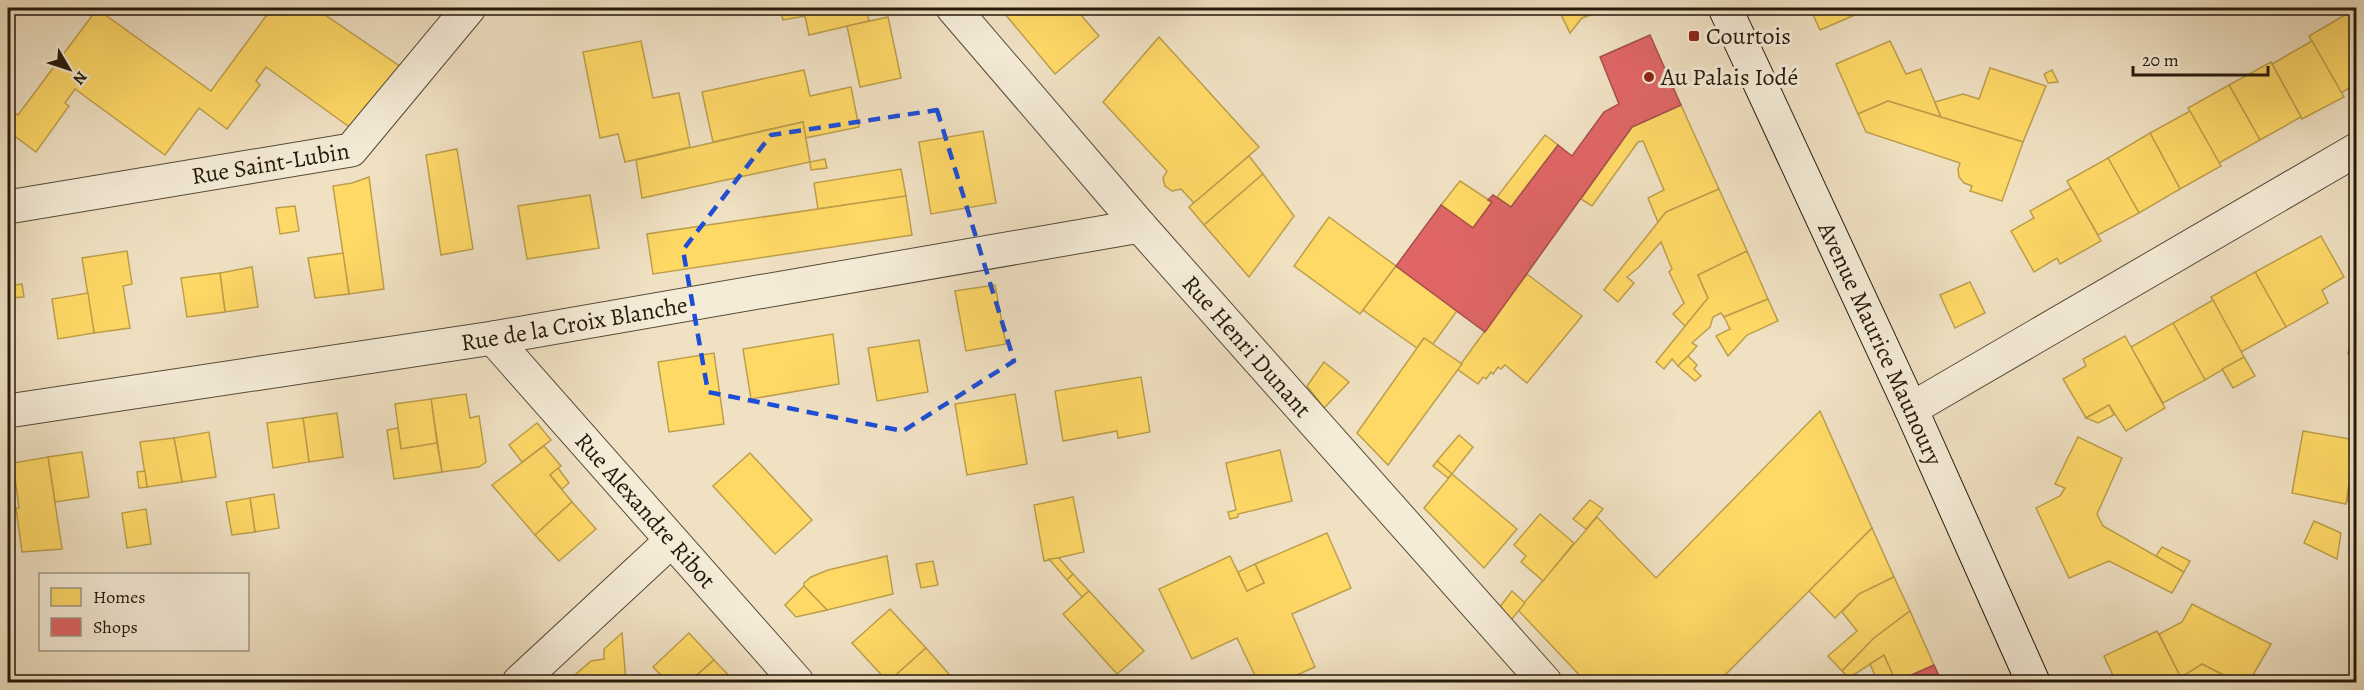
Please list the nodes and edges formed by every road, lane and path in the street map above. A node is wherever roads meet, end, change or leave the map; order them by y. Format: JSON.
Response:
{"nodes":[{"id":1,"x":469,"y":8,"type":"edge"},
{"id":2,"x":953,"y":8,"type":"edge"},
{"id":3,"x":1725,"y":8,"type":"edge"},
{"id":4,"x":2356,"y":150,"type":"edge"},
{"id":5,"x":8,"y":207,"type":"edge"},
{"id":6,"x":1140,"y":226,"type":"junction"},
{"id":7,"x":493,"y":338,"type":"junction"},
{"id":8,"x":1911,"y":409,"type":"junction"},
{"id":9,"x":8,"y":411,"type":"edge"},
{"id":10,"x":671,"y":541,"type":"junction"},
{"id":11,"x":519,"y":682,"type":"edge"},
{"id":12,"x":797,"y":682,"type":"edge"},
{"id":13,"x":1545,"y":682,"type":"edge"},
{"id":14,"x":2033,"y":682,"type":"edge"}],
"edges":[{"from":1,"to":5,"type":"street","name":"Rue Saint-Lubin"},
{"from":2,"to":6,"type":"street","name":"Rue Henri Dunant"},
{"from":3,"to":8,"type":"street","name":"Avenue Maurice Maunoury"},
{"from":4,"to":8,"type":"street"},
{"from":6,"to":7,"type":"street","name":"Rue de la Croix Blanche"},
{"from":6,"to":13,"type":"street","name":"Rue Henri Dunant"},
{"from":7,"to":9,"type":"street","name":"Rue de la Croix Blanche"},
{"from":7,"to":10,"type":"street","name":"Rue Alexandre Ribot"},
{"from":8,"to":14,"type":"street","name":"Avenue Maurice Maunoury"},
{"from":10,"to":11,"type":"street"},
{"from":10,"to":12,"type":"street","name":"Rue Alexandre Ribot"}]}
